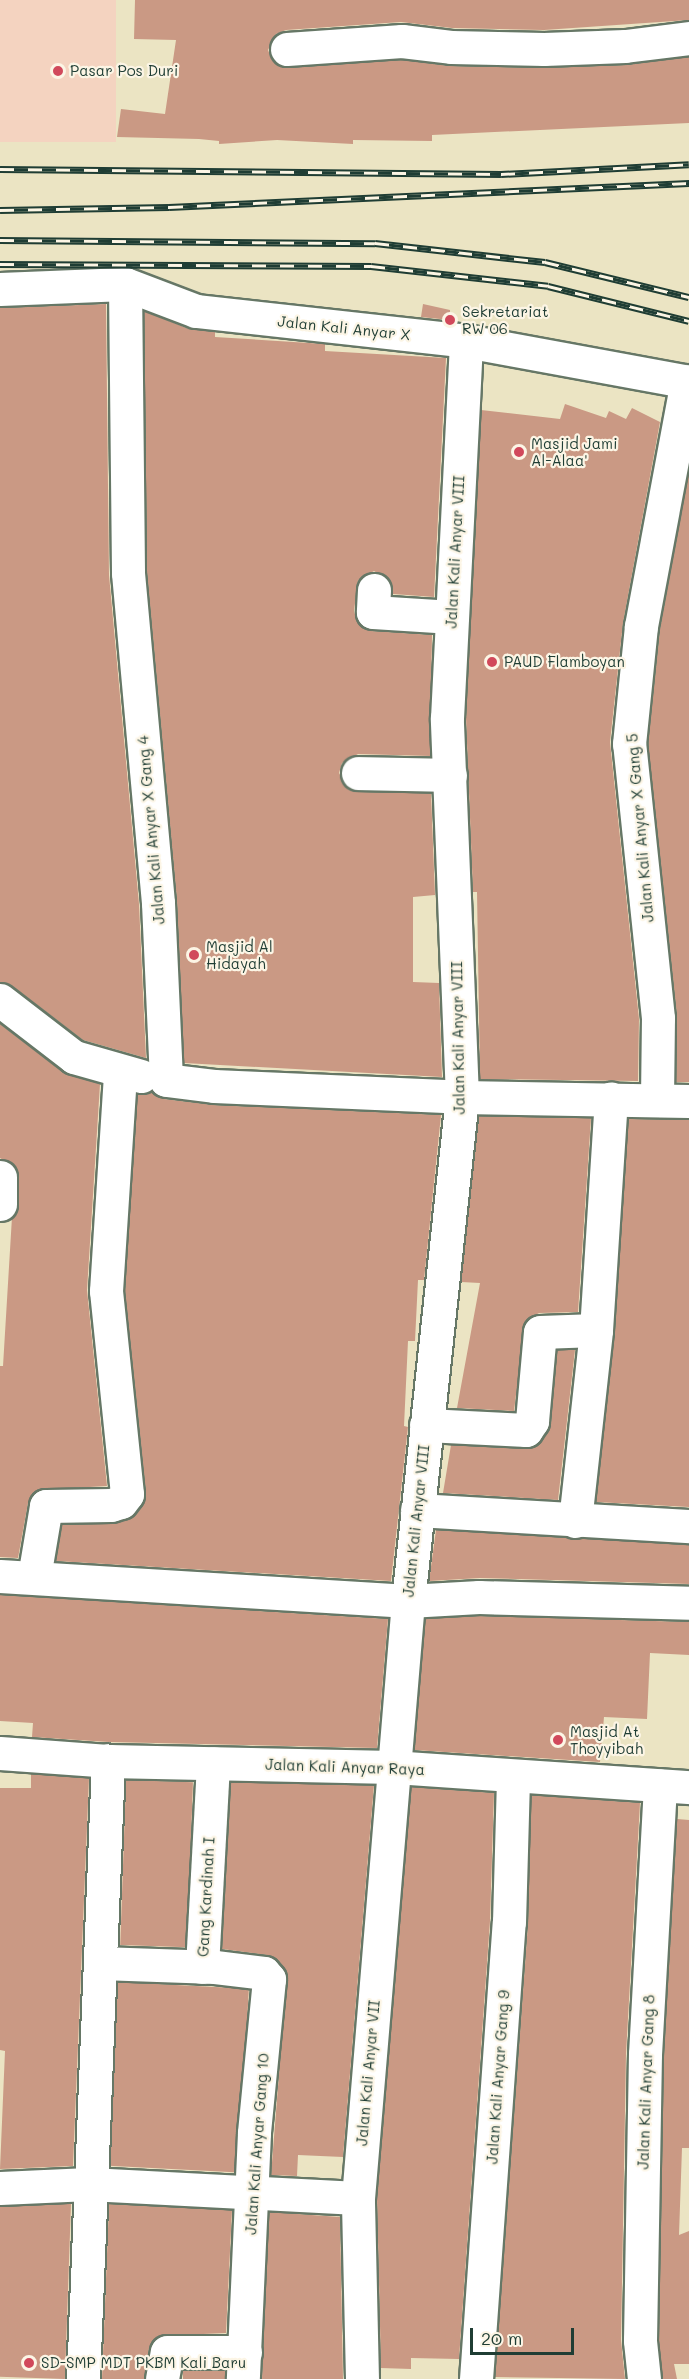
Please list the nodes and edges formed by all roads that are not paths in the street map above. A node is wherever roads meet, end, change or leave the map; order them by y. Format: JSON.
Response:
{"nodes":[{"id":1,"x":689,"y":38,"type":"edge"},
{"id":2,"x":287,"y":49,"type":"dead end"},
{"id":3,"x":124,"y":284,"type":"junction"},
{"id":4,"x":0,"y":289,"type":"edge"},
{"id":5,"x":466,"y":341,"type":"junction"},
{"id":6,"x":688,"y":382,"type":"edge"},
{"id":7,"x":374,"y":590,"type":"dead end"},
{"id":8,"x":452,"y":617,"type":"junction"},
{"id":9,"x":358,"y":773,"type":"dead end"},
{"id":10,"x":450,"y":775,"type":"junction"},
{"id":11,"x":0,"y":1000,"type":"edge"},
{"id":12,"x":120,"y":1073,"type":"junction"},
{"id":13,"x":166,"y":1080,"type":"junction"},
{"id":14,"x":462,"y":1096,"type":"junction"},
{"id":15,"x":611,"y":1098,"type":"junction"},
{"id":16,"x":657,"y":1099,"type":"junction"},
{"id":17,"x":689,"y":1101,"type":"edge"},
{"id":18,"x":0,"y":1177,"type":"edge"},
{"id":19,"x":0,"y":1203,"type":"edge"},
{"id":20,"x":596,"y":1330,"type":"junction"},
{"id":21,"x":426,"y":1425,"type":"junction"},
{"id":22,"x":417,"y":1510,"type":"junction"},
{"id":23,"x":575,"y":1521,"type":"junction"},
{"id":24,"x":689,"y":1526,"type":"edge"},
{"id":25,"x":0,"y":1576,"type":"edge"},
{"id":26,"x":34,"y":1577,"type":"junction"},
{"id":27,"x":408,"y":1601,"type":"junction"},
{"id":28,"x":689,"y":1603,"type":"edge"},
{"id":29,"x":0,"y":1753,"type":"edge"},
{"id":30,"x":108,"y":1761,"type":"junction"},
{"id":31,"x":213,"y":1763,"type":"junction"},
{"id":32,"x":393,"y":1767,"type":"junction"},
{"id":33,"x":513,"y":1776,"type":"junction"},
{"id":34,"x":675,"y":1786,"type":"edge"},
{"id":35,"x":100,"y":1963,"type":"junction"},
{"id":36,"x":202,"y":1967,"type":"junction"},
{"id":37,"x":89,"y":2184,"type":"junction"},
{"id":38,"x":0,"y":2188,"type":"edge"},
{"id":39,"x":252,"y":2192,"type":"junction"},
{"id":40,"x":358,"y":2198,"type":"junction"},
{"id":41,"x":244,"y":2366,"type":"edge"},
{"id":42,"x":83,"y":2379,"type":"edge"},
{"id":43,"x":162,"y":2379,"type":"edge"},
{"id":44,"x":362,"y":2379,"type":"edge"},
{"id":45,"x":476,"y":2379,"type":"edge"},
{"id":46,"x":644,"y":2379,"type":"edge"}],
"edges":[{"from":1,"to":2,"type":"street"},
{"from":3,"to":4,"type":"street","name":"Jalan Kali Anyar X"},
{"from":3,"to":5,"type":"street","name":"Jalan Kali Anyar X"},
{"from":3,"to":13,"type":"street","name":"Jalan Kali Anyar X Gang 4"},
{"from":5,"to":6,"type":"street","name":"Jalan Kali Anyar X"},
{"from":5,"to":8,"type":"street","name":"Jalan Kali Anyar VIII"},
{"from":6,"to":16,"type":"street","name":"Jalan Kali Anyar X Gang 5"},
{"from":7,"to":8,"type":"street"},
{"from":8,"to":10,"type":"street","name":"Jalan Kali Anyar VIII"},
{"from":9,"to":10,"type":"street"},
{"from":10,"to":14,"type":"street","name":"Jalan Kali Anyar VIII"},
{"from":11,"to":12,"type":"street"},
{"from":12,"to":13,"type":"street"},
{"from":12,"to":26,"type":"street"},
{"from":13,"to":14,"type":"street"},
{"from":14,"to":15,"type":"street"},
{"from":14,"to":21,"type":"street","name":"Jalan Kali Anyar VIII"},
{"from":15,"to":16,"type":"street"},
{"from":15,"to":20,"type":"street"},
{"from":16,"to":17,"type":"street"},
{"from":18,"to":19,"type":"street"},
{"from":20,"to":21,"type":"street"},
{"from":20,"to":23,"type":"street"},
{"from":21,"to":22,"type":"street","name":"Jalan Kali Anyar VIII"},
{"from":22,"to":23,"type":"street"},
{"from":22,"to":27,"type":"street","name":"Jalan Kali Anyar VIII"},
{"from":23,"to":24,"type":"street"},
{"from":25,"to":26,"type":"street"},
{"from":26,"to":27,"type":"street"},
{"from":27,"to":28,"type":"street"},
{"from":27,"to":32,"type":"street","name":"Jalan Kali Anyar VIII"},
{"from":29,"to":30,"type":"street","name":"Jalan Kali Anyar Raya"},
{"from":30,"to":31,"type":"street","name":"Jalan Kali Anyar Raya"},
{"from":30,"to":35,"type":"street"},
{"from":31,"to":32,"type":"street","name":"Jalan Kali Anyar Raya"},
{"from":31,"to":36,"type":"street","name":"Gang Kardinah I"},
{"from":32,"to":33,"type":"street","name":"Jalan Kali Anyar Raya"},
{"from":32,"to":40,"type":"street","name":"Jalan Kali Anyar VII"},
{"from":33,"to":34,"type":"street","name":"Jalan Kali Anyar Raya"},
{"from":33,"to":45,"type":"street","name":"Jalan Kali Anyar Gang 9"},
{"from":34,"to":46,"type":"street","name":"Jalan Kali Anyar Gang 8"},
{"from":35,"to":36,"type":"street","name":"Gang Kardinah I"},
{"from":35,"to":37,"type":"street"},
{"from":36,"to":39,"type":"street","name":"Jalan Kali Anyar Gang 10"},
{"from":37,"to":38,"type":"street"},
{"from":37,"to":39,"type":"street"},
{"from":37,"to":42,"type":"street"},
{"from":39,"to":40,"type":"street"},
{"from":39,"to":41,"type":"street","name":"Jalan Kali Anyar Gang 10"},
{"from":40,"to":44,"type":"street","name":"Jalan Kali Anyar VII"},
{"from":41,"to":43,"type":"street"}]}
